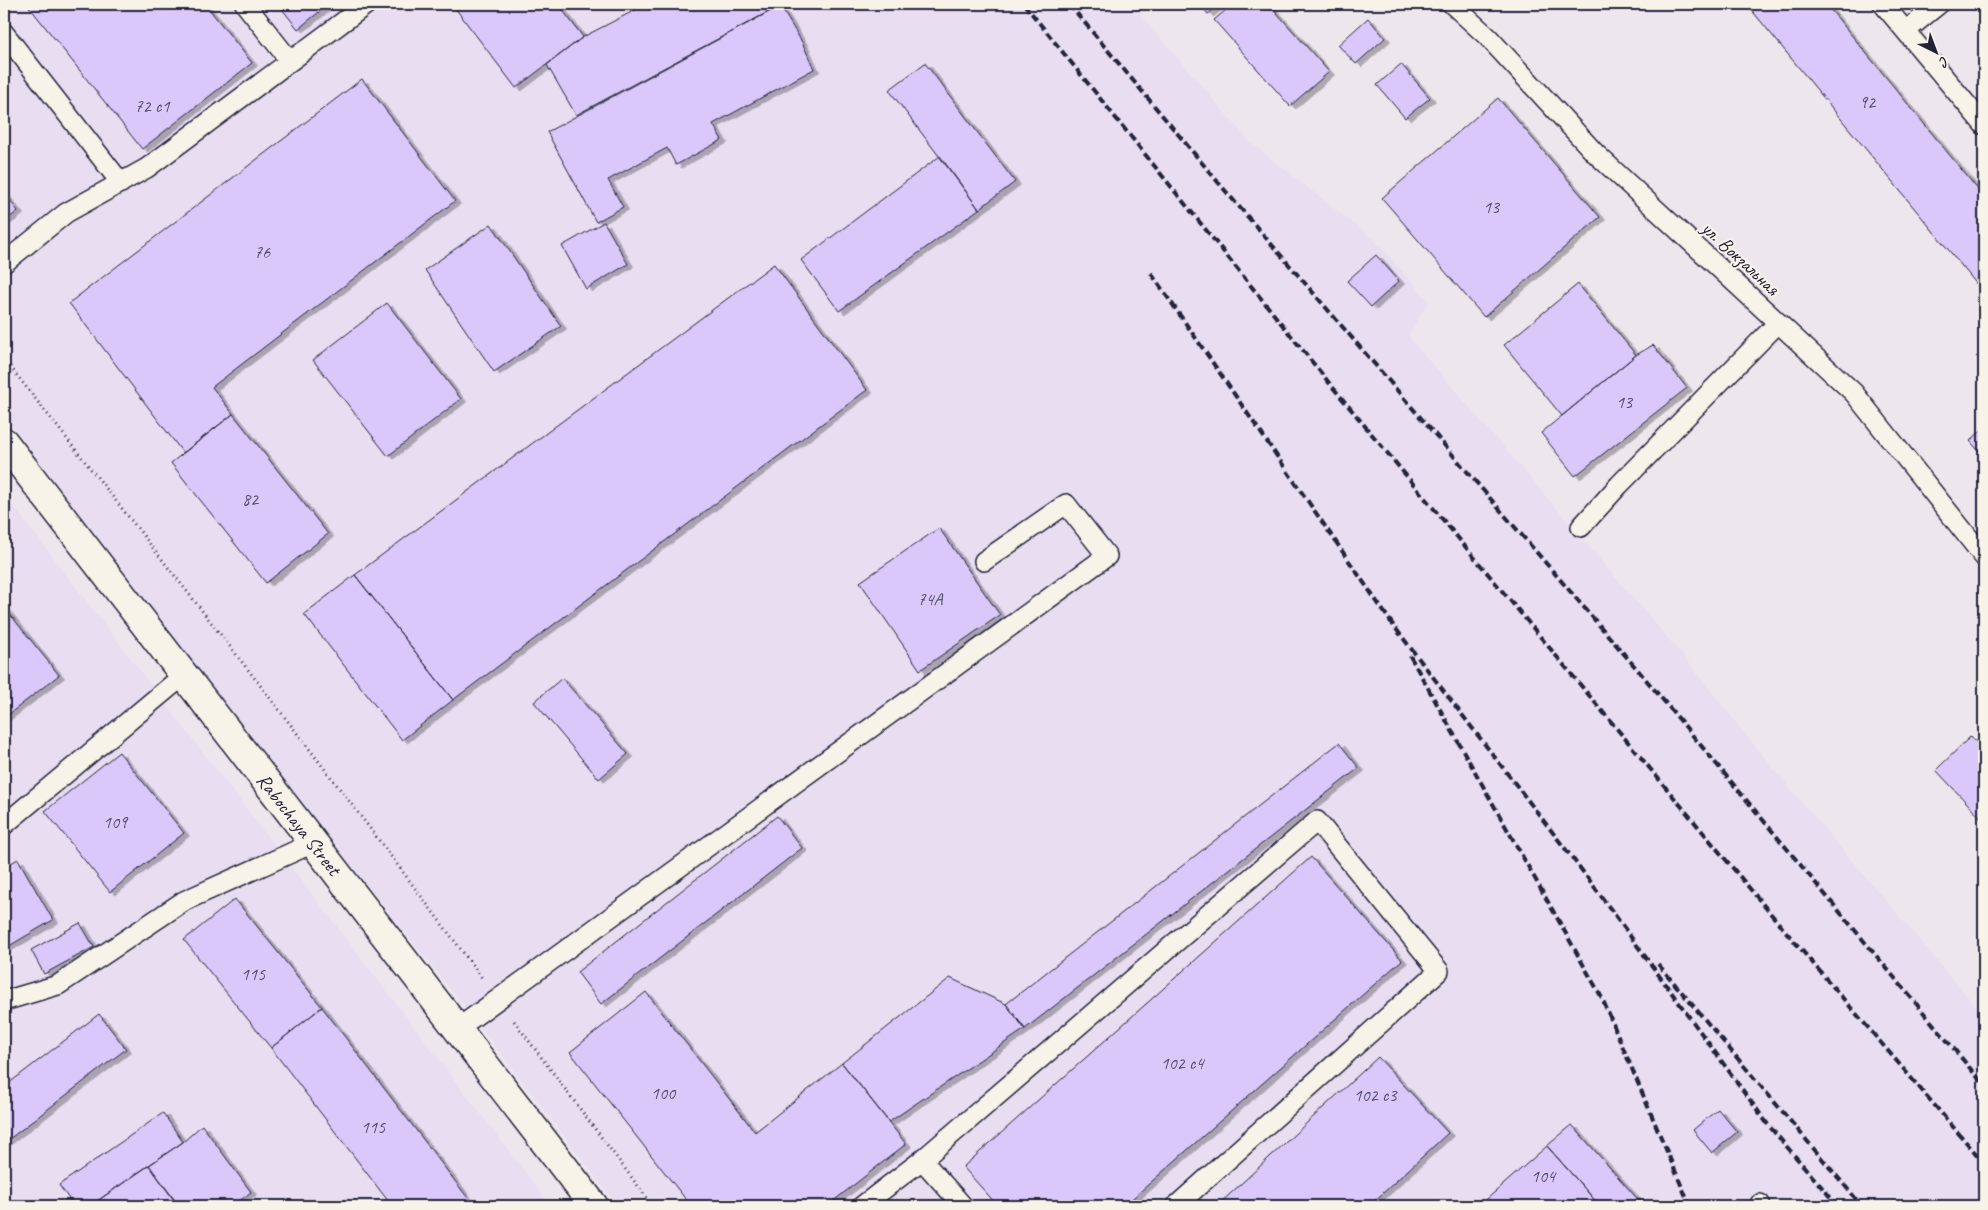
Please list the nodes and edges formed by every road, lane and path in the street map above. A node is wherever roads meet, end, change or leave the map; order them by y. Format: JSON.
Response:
{"nodes":[{"id":1,"x":245,"y":4,"type":"edge"},
{"id":2,"x":367,"y":4,"type":"edge"},
{"id":3,"x":1452,"y":4,"type":"edge"},
{"id":4,"x":1883,"y":4,"type":"edge"},
{"id":5,"x":1939,"y":4,"type":"edge"},
{"id":6,"x":1907,"y":30,"type":"junction"},
{"id":7,"x":4,"y":32,"type":"edge"},
{"id":8,"x":290,"y":61,"type":"junction"},
{"id":9,"x":1984,"y":125,"type":"edge"},
{"id":10,"x":121,"y":183,"type":"junction"},
{"id":11,"x":4,"y":263,"type":"edge"},
{"id":12,"x":1778,"y":323,"type":"junction"},
{"id":13,"x":4,"y":359,"type":"edge"},
{"id":14,"x":8,"y":455,"type":"edge"},
{"id":15,"x":1581,"y":528,"type":"dead end"},
{"id":16,"x":1984,"y":558,"type":"edge"},
{"id":17,"x":984,"y":561,"type":"dead end"},
{"id":18,"x":184,"y":675,"type":"junction"},
{"id":19,"x":4,"y":825,"type":"edge"},
{"id":20,"x":313,"y":843,"type":"junction"},
{"id":21,"x":497,"y":999,"type":"junction"},
{"id":22,"x":4,"y":1001,"type":"edge"},
{"id":23,"x":457,"y":1029,"type":"junction"},
{"id":24,"x":922,"y":1160,"type":"junction"},
{"id":25,"x":594,"y":1206,"type":"edge"},
{"id":26,"x":653,"y":1206,"type":"edge"},
{"id":27,"x":862,"y":1206,"type":"edge"},
{"id":28,"x":963,"y":1206,"type":"edge"},
{"id":29,"x":1176,"y":1206,"type":"edge"}],
"edges":[{"from":1,"to":8,"type":"lane"},
{"from":2,"to":8,"type":"lane"},
{"from":3,"to":12,"type":"lane","name":"ул. Вокзальная"},
{"from":4,"to":6,"type":"lane"},
{"from":5,"to":6,"type":"lane"},
{"from":6,"to":9,"type":"lane"},
{"from":7,"to":10,"type":"lane"},
{"from":8,"to":10,"type":"lane"},
{"from":10,"to":11,"type":"lane"},
{"from":12,"to":15,"type":"lane"},
{"from":12,"to":16,"type":"lane","name":"ул. Вокзальная"},
{"from":13,"to":21,"type":"path"},
{"from":14,"to":18,"type":"street","name":"Rabochaya Street"},
{"from":17,"to":21,"type":"lane"},
{"from":18,"to":19,"type":"lane"},
{"from":18,"to":20,"type":"street","name":"Rabochaya Street"},
{"from":20,"to":22,"type":"lane"},
{"from":20,"to":23,"type":"street","name":"Rabochaya Street"},
{"from":21,"to":23,"type":"lane"},
{"from":21,"to":26,"type":"path"},
{"from":23,"to":25,"type":"street","name":"Rabochaya Street"},
{"from":24,"to":27,"type":"lane"},
{"from":24,"to":28,"type":"lane"},
{"from":24,"to":29,"type":"lane"}]}
